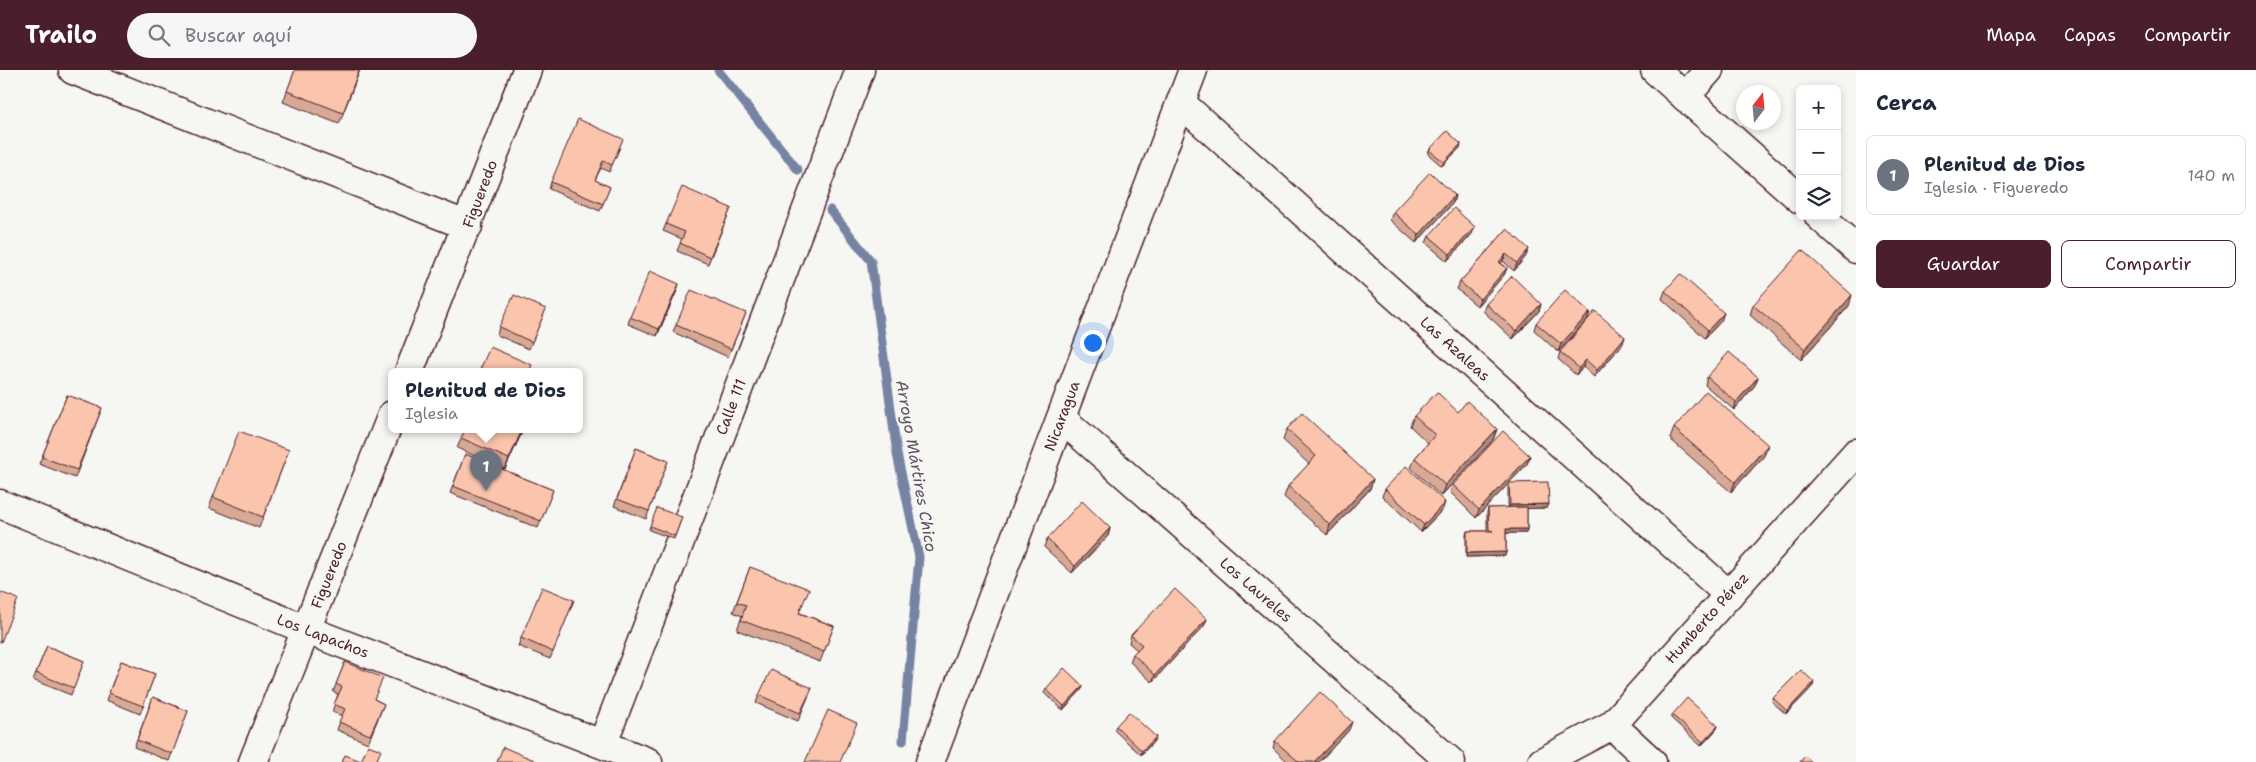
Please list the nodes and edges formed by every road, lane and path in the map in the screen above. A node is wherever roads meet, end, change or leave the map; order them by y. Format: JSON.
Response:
{"nodes":[{"id":1,"x":73,"y":70,"type":"edge"},
{"id":2,"x":527,"y":70,"type":"edge"},
{"id":3,"x":860,"y":70,"type":"edge"},
{"id":4,"x":1193,"y":70,"type":"edge"},
{"id":5,"x":1655,"y":70,"type":"edge"},
{"id":6,"x":1710,"y":70,"type":"edge"},
{"id":7,"x":1685,"y":97,"type":"junction"},
{"id":8,"x":1182,"y":103,"type":"junction"},
{"id":9,"x":1796,"y":195,"type":"edge"},
{"id":10,"x":1823,"y":220,"type":"edge"},
{"id":11,"x":468,"y":226,"type":"junction"},
{"id":12,"x":1856,"y":249,"type":"edge"},
{"id":13,"x":411,"y":368,"type":"edge"},
{"id":14,"x":1061,"y":418,"type":"junction"},
{"id":15,"x":388,"y":425,"type":"edge"},
{"id":16,"x":1856,"y":453,"type":"edge"},
{"id":17,"x":0,"y":504,"type":"edge"},
{"id":18,"x":1729,"y":595,"type":"junction"},
{"id":19,"x":306,"y":630,"type":"junction"},
{"id":20,"x":1612,"y":724,"type":"junction"},
{"id":21,"x":603,"y":743,"type":"junction"},
{"id":22,"x":253,"y":762,"type":"edge"},
{"id":23,"x":648,"y":762,"type":"edge"},
{"id":24,"x":930,"y":762,"type":"edge"},
{"id":25,"x":1451,"y":762,"type":"edge"},
{"id":26,"x":1542,"y":762,"type":"edge"},
{"id":27,"x":1652,"y":762,"type":"edge"}],
"edges":[{"from":1,"to":11,"type":"street"},
{"from":2,"to":11,"type":"street","name":"Figueredo"},
{"from":3,"to":21,"type":"street","name":"Calle 111"},
{"from":4,"to":8,"type":"street","name":"Nicaragua"},
{"from":5,"to":7,"type":"street"},
{"from":6,"to":7,"type":"street"},
{"from":7,"to":9,"type":"street"},
{"from":8,"to":14,"type":"street","name":"Nicaragua"},
{"from":8,"to":18,"type":"street","name":"Las Azaleas"},
{"from":10,"to":12,"type":"street"},
{"from":11,"to":13,"type":"street","name":"Figueredo"},
{"from":14,"to":24,"type":"street","name":"Nicaragua"},
{"from":14,"to":25,"type":"street","name":"Los Laureles"},
{"from":15,"to":19,"type":"street","name":"Figueredo"},
{"from":16,"to":18,"type":"street","name":"Humberto Pérez"},
{"from":17,"to":19,"type":"street","name":"Los Lapachos"},
{"from":18,"to":20,"type":"street","name":"Humberto Pérez"},
{"from":19,"to":21,"type":"street","name":"Los Lapachos"},
{"from":19,"to":22,"type":"street","name":"Figueredo"},
{"from":20,"to":26,"type":"street","name":"Humberto Pérez"},
{"from":20,"to":27,"type":"street"},
{"from":21,"to":23,"type":"street","name":"Los Lapachos"}]}
